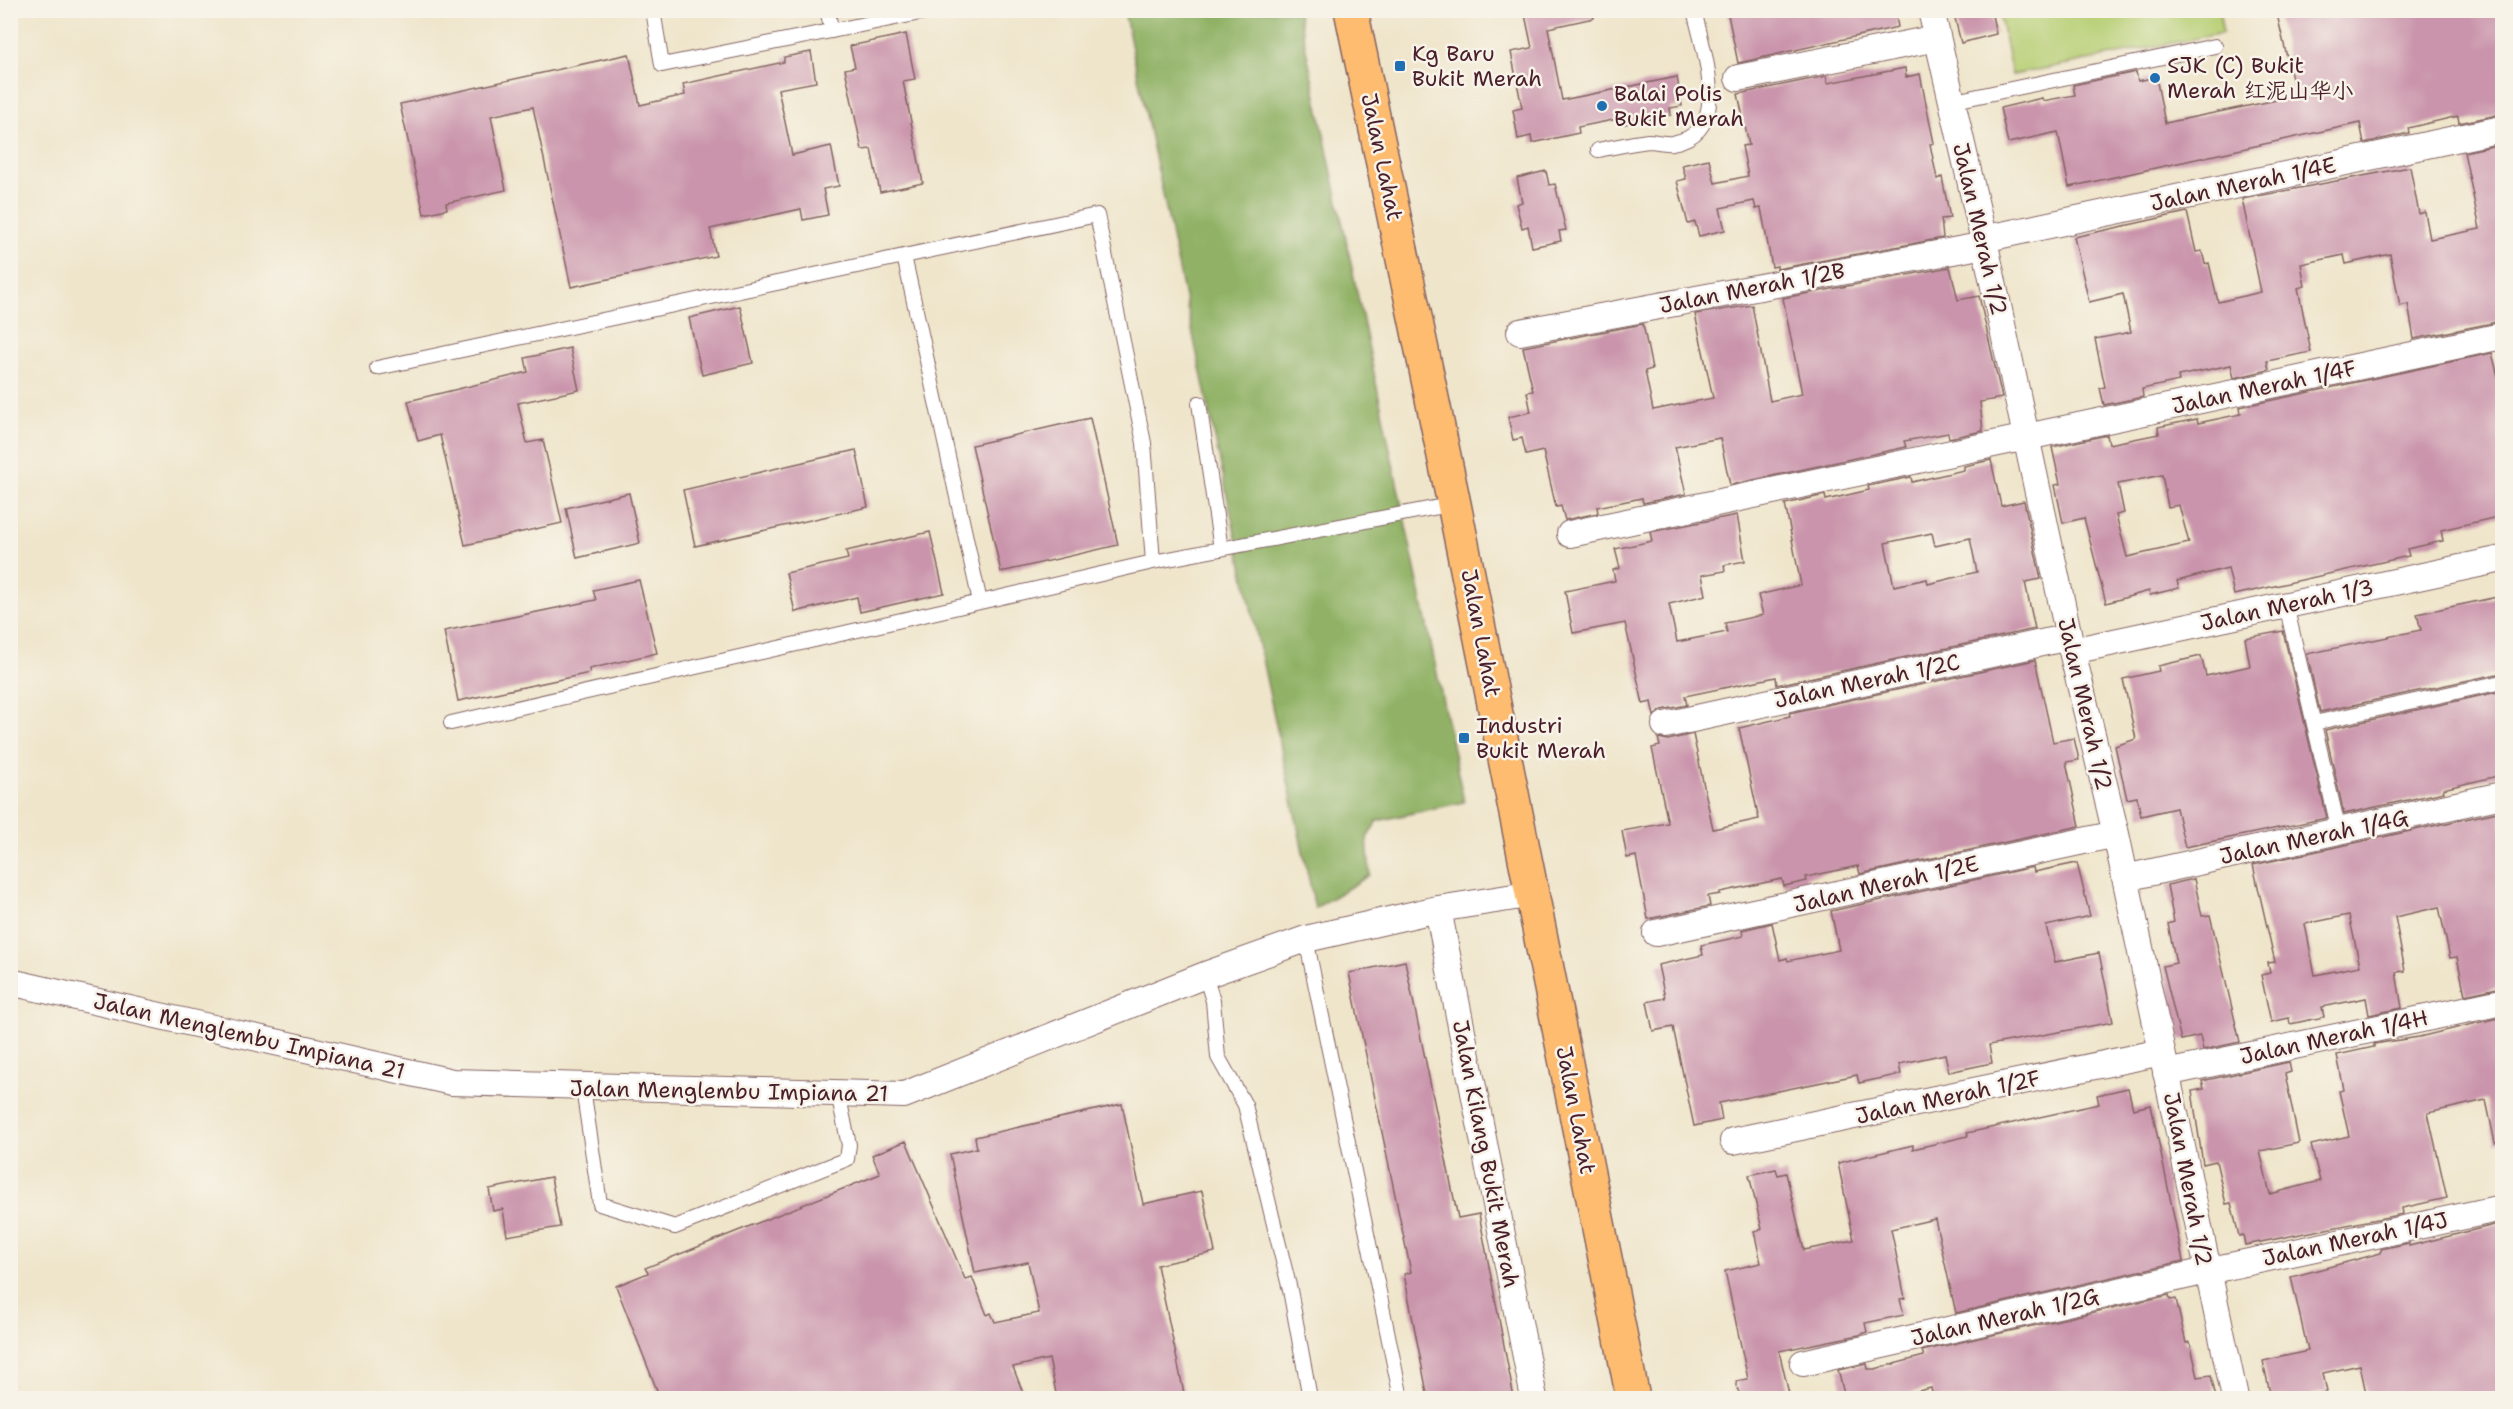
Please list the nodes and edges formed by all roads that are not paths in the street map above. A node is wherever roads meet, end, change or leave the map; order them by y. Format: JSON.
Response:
{"nodes":[{"id":1,"x":653,"y":10,"type":"edge"},
{"id":2,"x":827,"y":10,"type":"edge"},
{"id":3,"x":935,"y":10,"type":"edge"},
{"id":4,"x":1352,"y":10,"type":"edge"},
{"id":5,"x":1694,"y":10,"type":"edge"},
{"id":6,"x":1930,"y":10,"type":"edge"},
{"id":7,"x":832,"y":31,"type":"junction"},
{"id":8,"x":1937,"y":38,"type":"junction"},
{"id":9,"x":2215,"y":46,"type":"dead end"},
{"id":10,"x":1738,"y":78,"type":"dead end"},
{"id":11,"x":1950,"y":102,"type":"junction"},
{"id":12,"x":2502,"y":129,"type":"edge"},
{"id":13,"x":1598,"y":150,"type":"dead end"},
{"id":14,"x":1984,"y":242,"type":"junction"},
{"id":15,"x":904,"y":256,"type":"junction"},
{"id":16,"x":1520,"y":332,"type":"dead end"},
{"id":17,"x":2502,"y":336,"type":"edge"},
{"id":18,"x":377,"y":368,"type":"dead end"},
{"id":19,"x":1200,"y":403,"type":"dead end"},
{"id":20,"x":2026,"y":439,"type":"junction"},
{"id":21,"x":1454,"y":504,"type":"junction"},
{"id":22,"x":1570,"y":534,"type":"dead end"},
{"id":23,"x":1221,"y":549,"type":"junction"},
{"id":24,"x":2502,"y":559,"type":"edge"},
{"id":25,"x":1153,"y":562,"type":"junction"},
{"id":26,"x":980,"y":602,"type":"junction"},
{"id":27,"x":2286,"y":605,"type":"junction"},
{"id":28,"x":2071,"y":644,"type":"junction"},
{"id":29,"x":2502,"y":682,"type":"edge"},
{"id":30,"x":451,"y":723,"type":"dead end"},
{"id":31,"x":2314,"y":723,"type":"junction"},
{"id":32,"x":1665,"y":725,"type":"dead end"},
{"id":33,"x":2502,"y":795,"type":"edge"},
{"id":34,"x":2339,"y":831,"type":"junction"},
{"id":35,"x":2116,"y":834,"type":"junction"},
{"id":36,"x":2125,"y":878,"type":"junction"},
{"id":37,"x":1533,"y":894,"type":"junction"},
{"id":38,"x":1438,"y":909,"type":"junction"},
{"id":39,"x":1656,"y":933,"type":"dead end"},
{"id":40,"x":1306,"y":939,"type":"junction"},
{"id":41,"x":1205,"y":975,"type":"junction"},
{"id":42,"x":10,"y":982,"type":"edge"},
{"id":43,"x":2502,"y":1002,"type":"edge"},
{"id":44,"x":2164,"y":1063,"type":"junction"},
{"id":45,"x":584,"y":1088,"type":"junction"},
{"id":46,"x":838,"y":1093,"type":"junction"},
{"id":47,"x":1733,"y":1141,"type":"dead end"},
{"id":48,"x":2502,"y":1208,"type":"edge"},
{"id":49,"x":2206,"y":1271,"type":"junction"},
{"id":50,"x":1803,"y":1363,"type":"dead end"},
{"id":51,"x":1310,"y":1398,"type":"edge"},
{"id":52,"x":1401,"y":1398,"type":"edge"},
{"id":53,"x":1534,"y":1398,"type":"edge"},
{"id":54,"x":1633,"y":1398,"type":"edge"},
{"id":55,"x":2235,"y":1398,"type":"edge"}],
"edges":[{"from":1,"to":7,"type":"lane"},
{"from":2,"to":7,"type":"lane"},
{"from":3,"to":7,"type":"lane"},
{"from":4,"to":21,"type":"main road","name":"Jalan Lahat"},
{"from":5,"to":13,"type":"lane"},
{"from":6,"to":8,"type":"street","name":"Jalan Merah 1/2"},
{"from":8,"to":10,"type":"street"},
{"from":8,"to":11,"type":"street","name":"Jalan Merah 1/2"},
{"from":9,"to":11,"type":"lane"},
{"from":11,"to":14,"type":"street","name":"Jalan Merah 1/2"},
{"from":12,"to":14,"type":"street","name":"Jalan Merah 1/4E"},
{"from":14,"to":16,"type":"street","name":"Jalan Merah 1/2B"},
{"from":14,"to":20,"type":"street","name":"Jalan Merah 1/2"},
{"from":15,"to":18,"type":"lane"},
{"from":15,"to":25,"type":"lane"},
{"from":15,"to":26,"type":"lane"},
{"from":17,"to":20,"type":"street","name":"Jalan Merah 1/4F"},
{"from":19,"to":23,"type":"lane"},
{"from":20,"to":22,"type":"street"},
{"from":20,"to":28,"type":"street","name":"Jalan Merah 1/2"},
{"from":21,"to":23,"type":"lane"},
{"from":21,"to":37,"type":"main road","name":"Jalan Lahat"},
{"from":23,"to":25,"type":"lane"},
{"from":24,"to":27,"type":"street","name":"Jalan Merah 1/3"},
{"from":25,"to":26,"type":"lane"},
{"from":26,"to":30,"type":"lane"},
{"from":27,"to":28,"type":"street","name":"Jalan Merah 1/3"},
{"from":27,"to":31,"type":"lane"},
{"from":28,"to":32,"type":"street","name":"Jalan Merah 1/2C"},
{"from":28,"to":35,"type":"street","name":"Jalan Merah 1/2"},
{"from":29,"to":31,"type":"lane"},
{"from":31,"to":34,"type":"lane"},
{"from":33,"to":34,"type":"street","name":"Jalan Merah 1/4G"},
{"from":34,"to":36,"type":"street","name":"Jalan Merah 1/4G"},
{"from":35,"to":36,"type":"street","name":"Jalan Merah 1/2"},
{"from":35,"to":39,"type":"street","name":"Jalan Merah 1/2E"},
{"from":36,"to":44,"type":"street","name":"Jalan Merah 1/2"},
{"from":37,"to":38,"type":"street","name":"Jalan Menglembu Impiana 21"},
{"from":37,"to":54,"type":"main road","name":"Jalan Lahat"},
{"from":38,"to":40,"type":"street","name":"Jalan Menglembu Impiana 21"},
{"from":38,"to":53,"type":"street","name":"Jalan Kilang Bukit Merah"},
{"from":40,"to":41,"type":"street","name":"Jalan Menglembu Impiana 21"},
{"from":40,"to":52,"type":"lane"},
{"from":41,"to":46,"type":"street","name":"Jalan Menglembu Impiana 21"},
{"from":41,"to":51,"type":"lane"},
{"from":42,"to":45,"type":"street","name":"Jalan Menglembu Impiana 21"},
{"from":43,"to":44,"type":"street","name":"Jalan Merah 1/4H"},
{"from":44,"to":47,"type":"street","name":"Jalan Merah 1/2F"},
{"from":44,"to":49,"type":"street","name":"Jalan Merah 1/2"},
{"from":45,"to":46,"type":"street","name":"Jalan Menglembu Impiana 21"},
{"from":45,"to":46,"type":"lane"},
{"from":48,"to":49,"type":"street","name":"Jalan Merah 1/4J"},
{"from":49,"to":50,"type":"street","name":"Jalan Merah 1/2G"},
{"from":49,"to":55,"type":"street","name":"Jalan Merah 1/2"}]}
